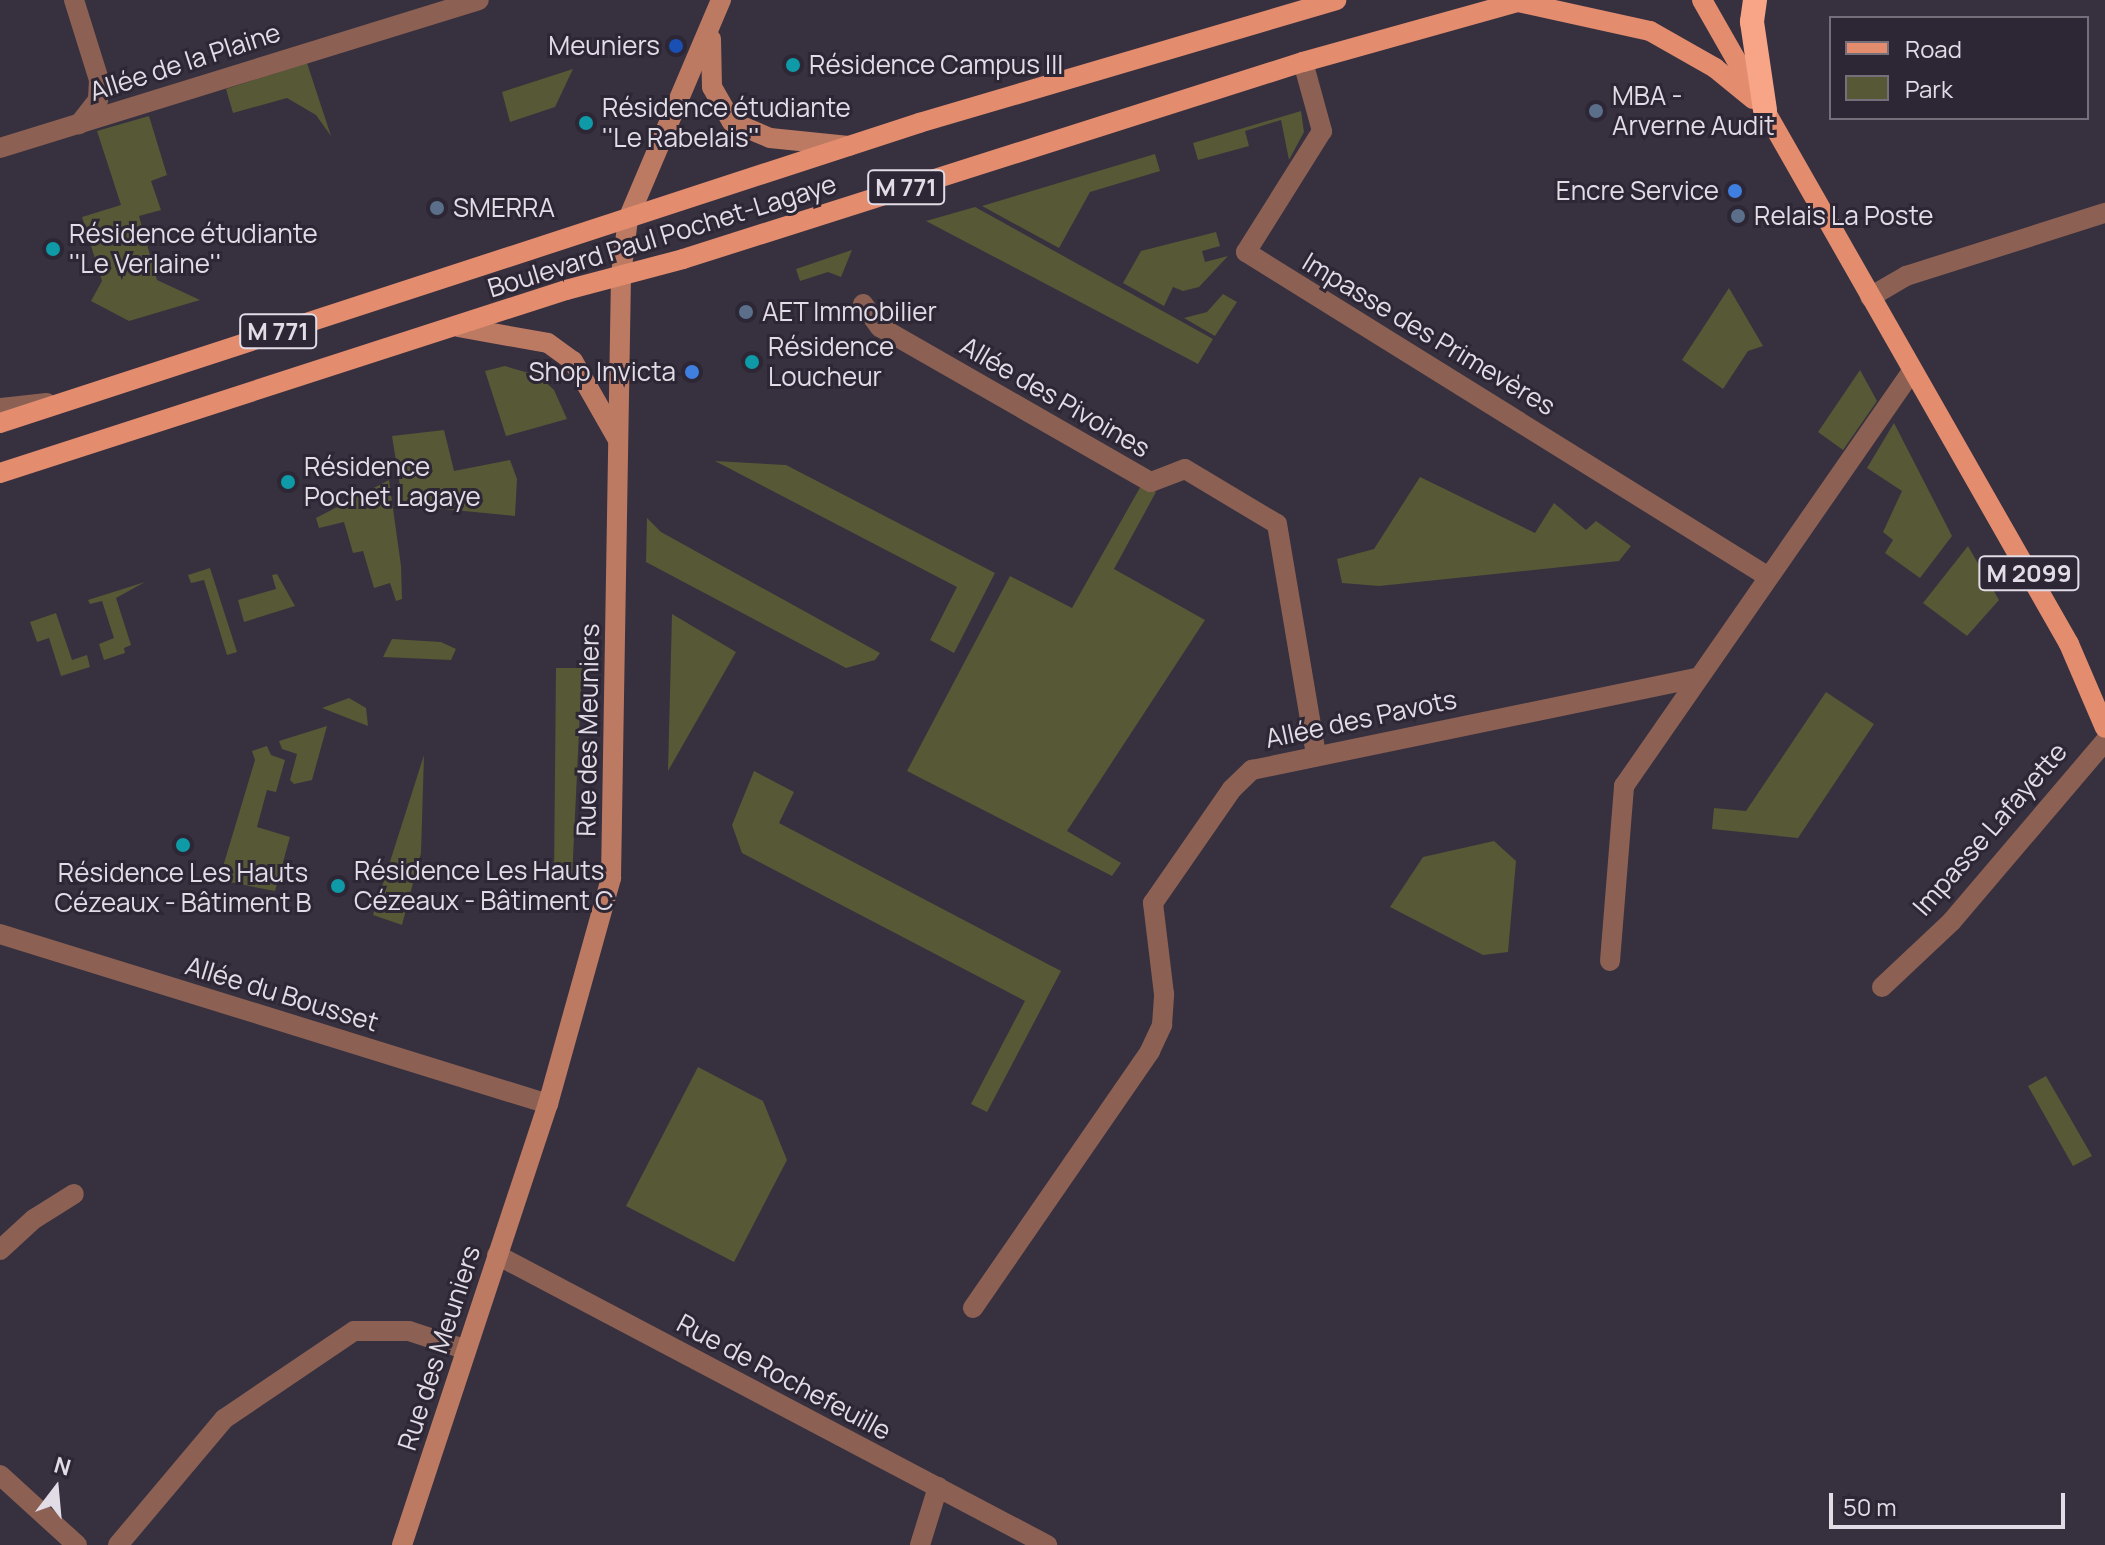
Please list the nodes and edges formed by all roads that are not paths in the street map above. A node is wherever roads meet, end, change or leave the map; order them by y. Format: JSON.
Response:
{"nodes":[{"id":1,"x":74,"y":0,"type":"edge"},
{"id":2,"x":479,"y":0,"type":"edge"},
{"id":3,"x":1336,"y":0,"type":"edge"},
{"id":4,"x":1702,"y":0,"type":"edge"},
{"id":5,"x":1755,"y":0,"type":"edge"},
{"id":6,"x":1522,"y":1,"type":"edge"},
{"id":7,"x":717,"y":9,"type":"edge"},
{"id":8,"x":1303,"y":62,"type":"junction"},
{"id":9,"x":1765,"y":110,"type":"junction"},
{"id":10,"x":79,"y":124,"type":"junction"},
{"id":11,"x":849,"y":146,"type":"junction"},
{"id":12,"x":0,"y":148,"type":"edge"},
{"id":13,"x":2105,"y":213,"type":"edge"},
{"id":14,"x":628,"y":219,"type":"junction"},
{"id":15,"x":621,"y":275,"type":"junction"},
{"id":16,"x":1870,"y":297,"type":"junction"},
{"id":17,"x":863,"y":304,"type":"dead end"},
{"id":18,"x":458,"y":327,"type":"junction"},
{"id":19,"x":1912,"y":371,"type":"junction"},
{"id":20,"x":67,"y":401,"type":"junction"},
{"id":21,"x":0,"y":408,"type":"edge"},
{"id":22,"x":0,"y":423,"type":"edge"},
{"id":23,"x":617,"y":438,"type":"junction"},
{"id":24,"x":0,"y":473,"type":"edge"},
{"id":25,"x":1767,"y":576,"type":"junction"},
{"id":26,"x":2069,"y":644,"type":"junction"},
{"id":27,"x":1696,"y":678,"type":"junction"},
{"id":28,"x":2105,"y":689,"type":"edge"},
{"id":29,"x":2105,"y":728,"type":"edge"},
{"id":30,"x":2105,"y":741,"type":"edge"},
{"id":31,"x":1316,"y":754,"type":"junction"},
{"id":32,"x":0,"y":934,"type":"edge"},
{"id":33,"x":1610,"y":961,"type":"dead end"},
{"id":34,"x":1882,"y":987,"type":"dead end"},
{"id":35,"x":548,"y":1104,"type":"junction"},
{"id":36,"x":74,"y":1194,"type":"dead end"},
{"id":37,"x":0,"y":1250,"type":"edge"},
{"id":38,"x":497,"y":1255,"type":"junction"},
{"id":39,"x":973,"y":1308,"type":"dead end"},
{"id":40,"x":464,"y":1349,"type":"junction"},
{"id":41,"x":0,"y":1475,"type":"edge"},
{"id":42,"x":938,"y":1487,"type":"junction"},
{"id":43,"x":77,"y":1545,"type":"edge"},
{"id":44,"x":118,"y":1545,"type":"edge"},
{"id":45,"x":402,"y":1545,"type":"edge"},
{"id":46,"x":920,"y":1545,"type":"edge"},
{"id":47,"x":1047,"y":1545,"type":"edge"}],
"edges":[{"from":1,"to":10,"type":"street"},
{"from":2,"to":10,"type":"street","name":"Allée de la Plaine"},
{"from":3,"to":11,"type":"main road","name":"Boulevard Paul Pochet-Lagaye","number":"M 771"},
{"from":4,"to":9,"type":"main road","number":"M 2099"},
{"from":5,"to":9,"type":"highway"},
{"from":6,"to":8,"type":"main road","name":"Boulevard Paul Pochet-Lagaye","number":"M 771"},
{"from":6,"to":9,"type":"main road"},
{"from":7,"to":11,"type":"main road"},
{"from":7,"to":14,"type":"main road","name":"Rue des Meuniers"},
{"from":8,"to":15,"type":"main road","name":"Boulevard Paul Pochet-Lagaye","number":"M 771"},
{"from":8,"to":25,"type":"street","name":"Impasse des Primevères"},
{"from":9,"to":16,"type":"main road","number":"M 2099"},
{"from":10,"to":12,"type":"street","name":"Allée de la Plaine"},
{"from":11,"to":14,"type":"main road","name":"Boulevard Paul Pochet-Lagaye","number":"M 771"},
{"from":13,"to":16,"type":"street"},
{"from":14,"to":15,"type":"main road","name":"Rue des Meuniers"},
{"from":14,"to":20,"type":"main road","name":"Boulevard Paul Pochet-Lagaye","number":"M 771"},
{"from":15,"to":18,"type":"main road","name":"Boulevard Paul Pochet-Lagaye","number":"M 771"},
{"from":15,"to":23,"type":"main road","name":"Rue des Meuniers"},
{"from":16,"to":19,"type":"main road","number":"M 2099"},
{"from":17,"to":31,"type":"street","name":"Allée des Pivoines"},
{"from":18,"to":23,"type":"main road"},
{"from":18,"to":24,"type":"main road","name":"Boulevard Paul Pochet-Lagaye","number":"M 771"},
{"from":19,"to":25,"type":"street"},
{"from":19,"to":26,"type":"main road","number":"M 2099"},
{"from":20,"to":21,"type":"street"},
{"from":20,"to":22,"type":"main road","name":"Boulevard Paul Pochet-Lagaye","number":"M 771"},
{"from":23,"to":35,"type":"main road","name":"Rue des Meuniers"},
{"from":25,"to":27,"type":"street"},
{"from":26,"to":28,"type":"main road","number":"M 2099"},
{"from":26,"to":29,"type":"main road","number":"M 2099"},
{"from":27,"to":31,"type":"street","name":"Allée des Pavots"},
{"from":27,"to":33,"type":"street"},
{"from":30,"to":34,"type":"street","name":"Impasse Lafayette"},
{"from":31,"to":39,"type":"street","name":"Allée des Pavots"},
{"from":32,"to":35,"type":"street","name":"Allée du Bousset"},
{"from":35,"to":38,"type":"main road","name":"Rue des Meuniers"},
{"from":36,"to":37,"type":"street"},
{"from":38,"to":40,"type":"main road","name":"Rue des Meuniers"},
{"from":38,"to":42,"type":"street","name":"Rue de Rochefeuille"},
{"from":40,"to":44,"type":"street"},
{"from":40,"to":45,"type":"main road","name":"Rue des Meuniers"},
{"from":41,"to":43,"type":"street"},
{"from":42,"to":46,"type":"street"},
{"from":42,"to":47,"type":"street","name":"Rue de Rochefeuille"}]}
